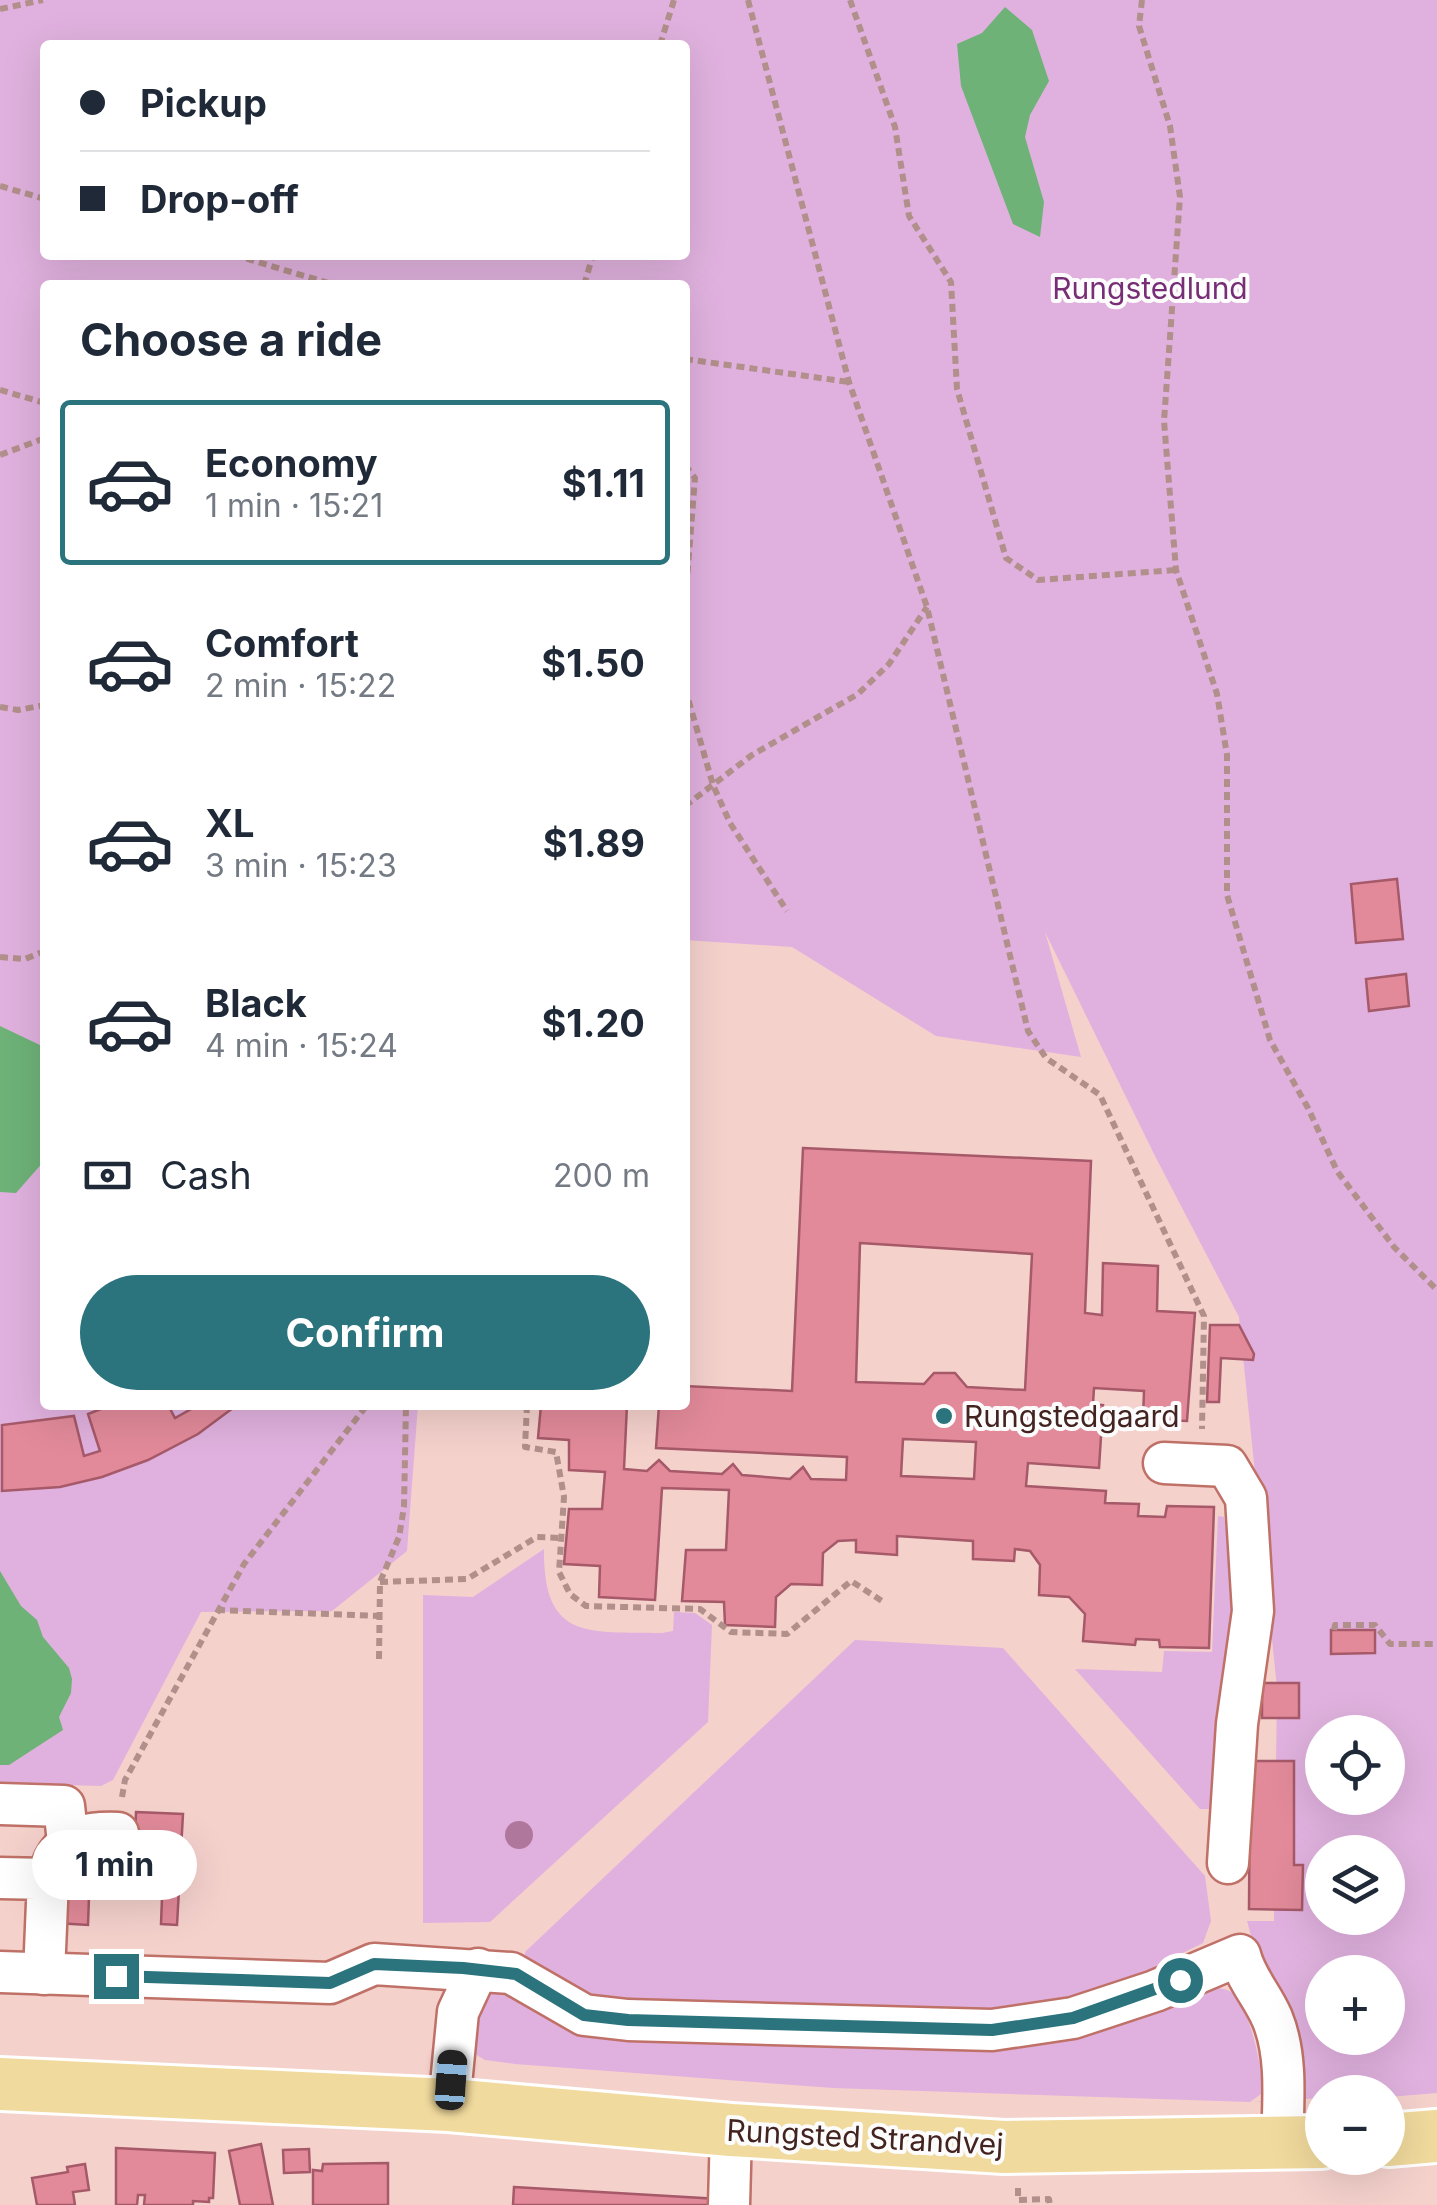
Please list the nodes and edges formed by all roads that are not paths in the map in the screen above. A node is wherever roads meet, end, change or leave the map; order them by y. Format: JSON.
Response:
{"nodes":[{"id":1,"x":1183,"y":1464,"type":"road end"},
{"id":2,"x":0,"y":1804,"type":"edge"},
{"id":3,"x":118,"y":1833,"type":"road end"},
{"id":4,"x":68,"y":1842,"type":"junction"},
{"id":5,"x":1228,"y":1863,"type":"dead end"},
{"id":6,"x":0,"y":1878,"type":"edge"},
{"id":7,"x":48,"y":1879,"type":"junction"},
{"id":8,"x":478,"y":1969,"type":"junction"},
{"id":9,"x":0,"y":1972,"type":"edge"},
{"id":10,"x":44,"y":1974,"type":"junction"},
{"id":11,"x":0,"y":2084,"type":"edge"},
{"id":12,"x":449,"y":2105,"type":"junction"},
{"id":13,"x":731,"y":2130,"type":"junction"},
{"id":14,"x":1437,"y":2136,"type":"edge"},
{"id":15,"x":1405,"y":2139,"type":"edge"},
{"id":16,"x":1302,"y":2143,"type":"edge"},
{"id":17,"x":728,"y":2205,"type":"edge"}],
"edges":[{"from":1,"to":5,"type":"lane"},
{"from":2,"to":4,"type":"lane"},
{"from":3,"to":4,"type":"lane"},
{"from":4,"to":7,"type":"lane"},
{"from":6,"to":7,"type":"lane"},
{"from":7,"to":10,"type":"lane"},
{"from":8,"to":10,"type":"lane"},
{"from":8,"to":12,"type":"lane"},
{"from":8,"to":16,"type":"lane","name":"Rungsted Strandvej"},
{"from":9,"to":10,"type":"lane"},
{"from":11,"to":12,"type":"main road","name":"Rungsted Strandvej"},
{"from":12,"to":13,"type":"main road","name":"Rungsted Strandvej"},
{"from":13,"to":16,"type":"main road","name":"Rungsted Strandvej"},
{"from":13,"to":17,"type":"lane"},
{"from":14,"to":15,"type":"main road"}]}
